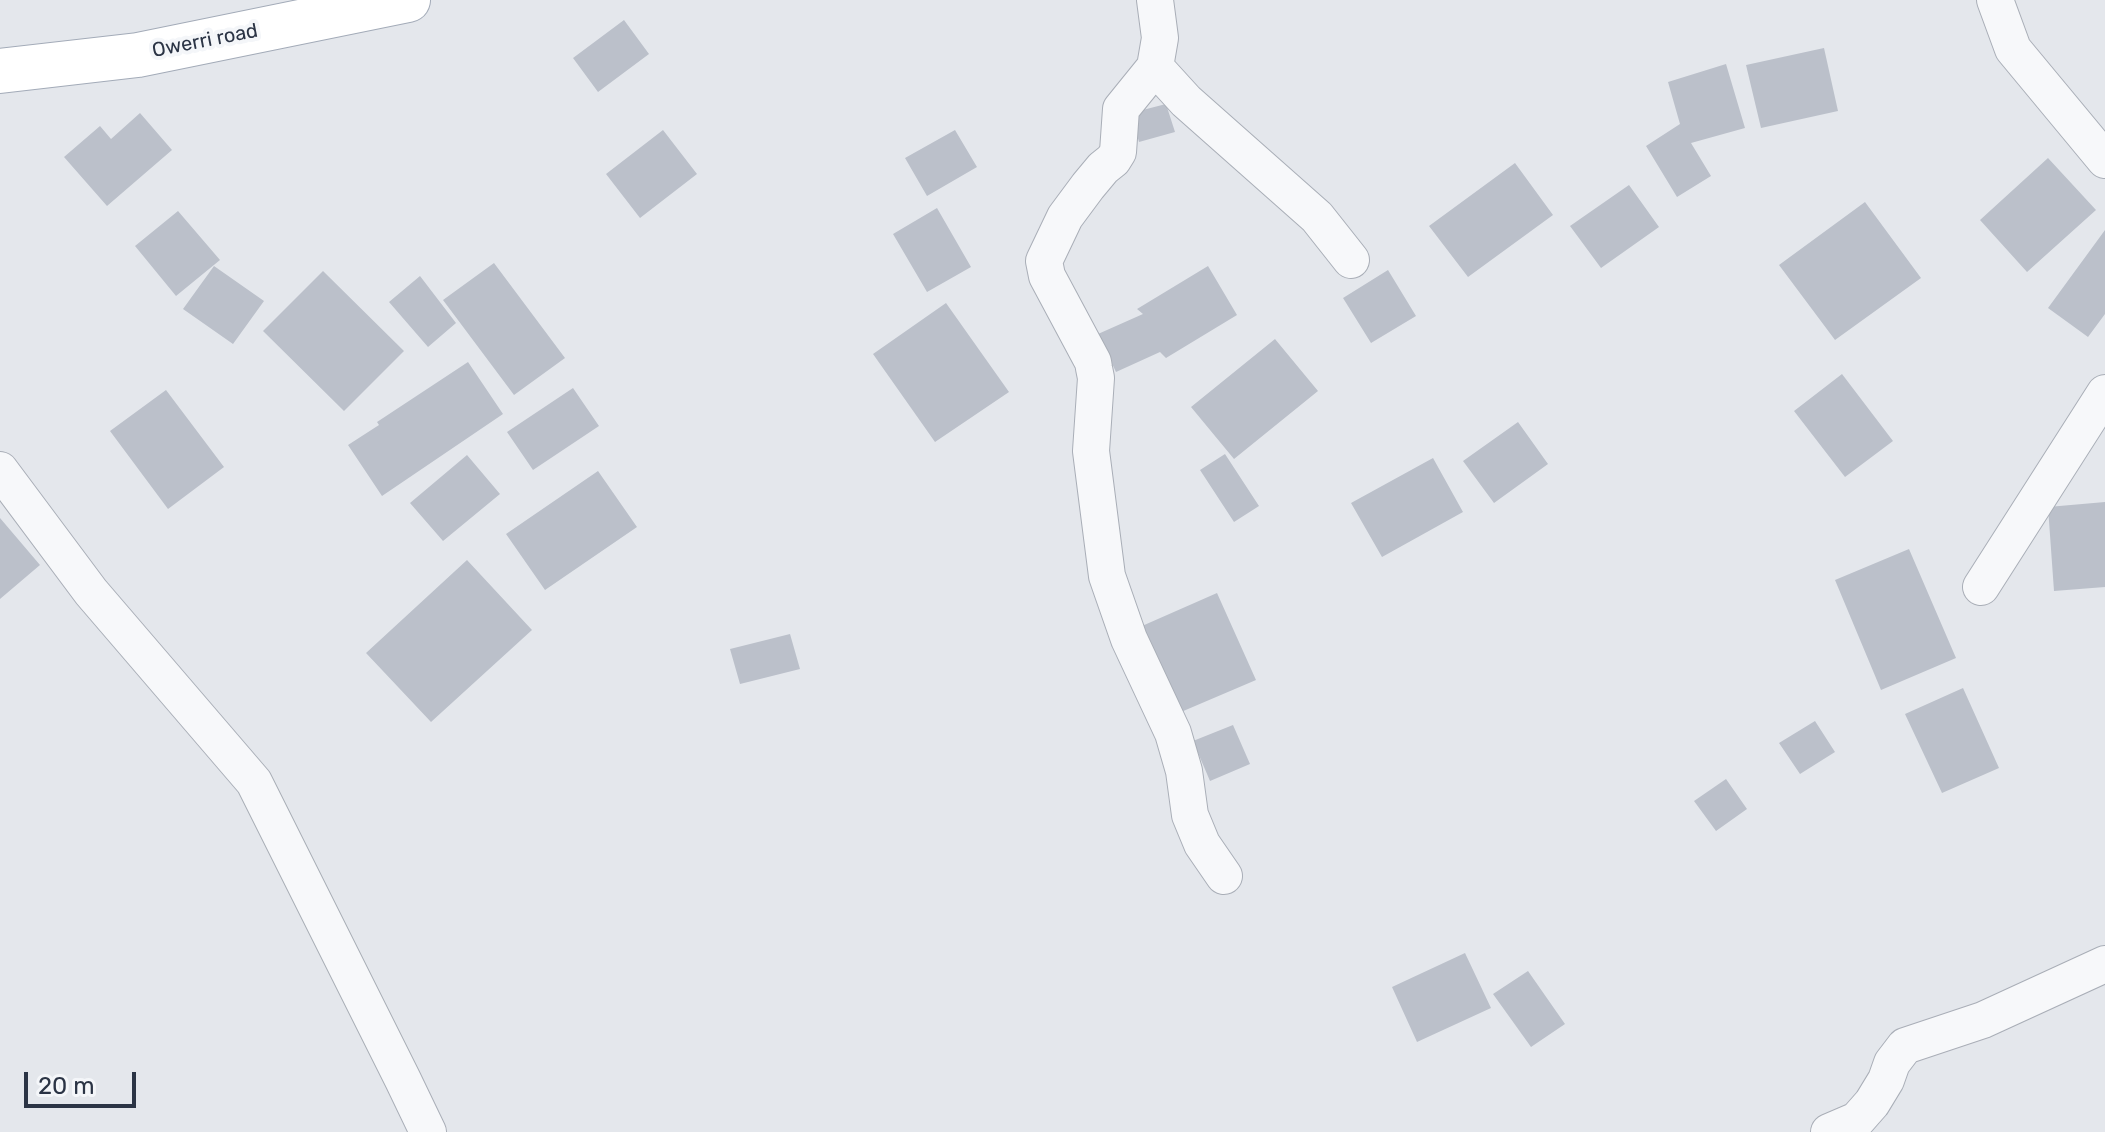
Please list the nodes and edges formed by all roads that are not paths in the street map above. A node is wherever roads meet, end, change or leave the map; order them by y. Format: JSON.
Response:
{"nodes":[{"id":1,"x":408,"y":0,"type":"edge"},
{"id":2,"x":1155,"y":0,"type":"edge"},
{"id":3,"x":1995,"y":0,"type":"edge"},
{"id":4,"x":1155,"y":67,"type":"junction"},
{"id":5,"x":0,"y":71,"type":"edge"},
{"id":6,"x":2105,"y":160,"type":"edge"},
{"id":7,"x":1351,"y":260,"type":"dead end"},
{"id":8,"x":2105,"y":393,"type":"edge"},
{"id":9,"x":0,"y":470,"type":"edge"},
{"id":10,"x":1981,"y":587,"type":"dead end"},
{"id":11,"x":1224,"y":876,"type":"dead end"},
{"id":12,"x":2105,"y":964,"type":"edge"},
{"id":13,"x":428,"y":1132,"type":"edge"},
{"id":14,"x":1829,"y":1132,"type":"edge"}],
"edges":[{"from":1,"to":5,"type":"main road","name":"Owerri road"},
{"from":2,"to":4,"type":"street"},
{"from":3,"to":6,"type":"street"},
{"from":4,"to":7,"type":"street"},
{"from":4,"to":11,"type":"street"},
{"from":8,"to":10,"type":"street"},
{"from":9,"to":13,"type":"street"},
{"from":12,"to":14,"type":"street"}]}
